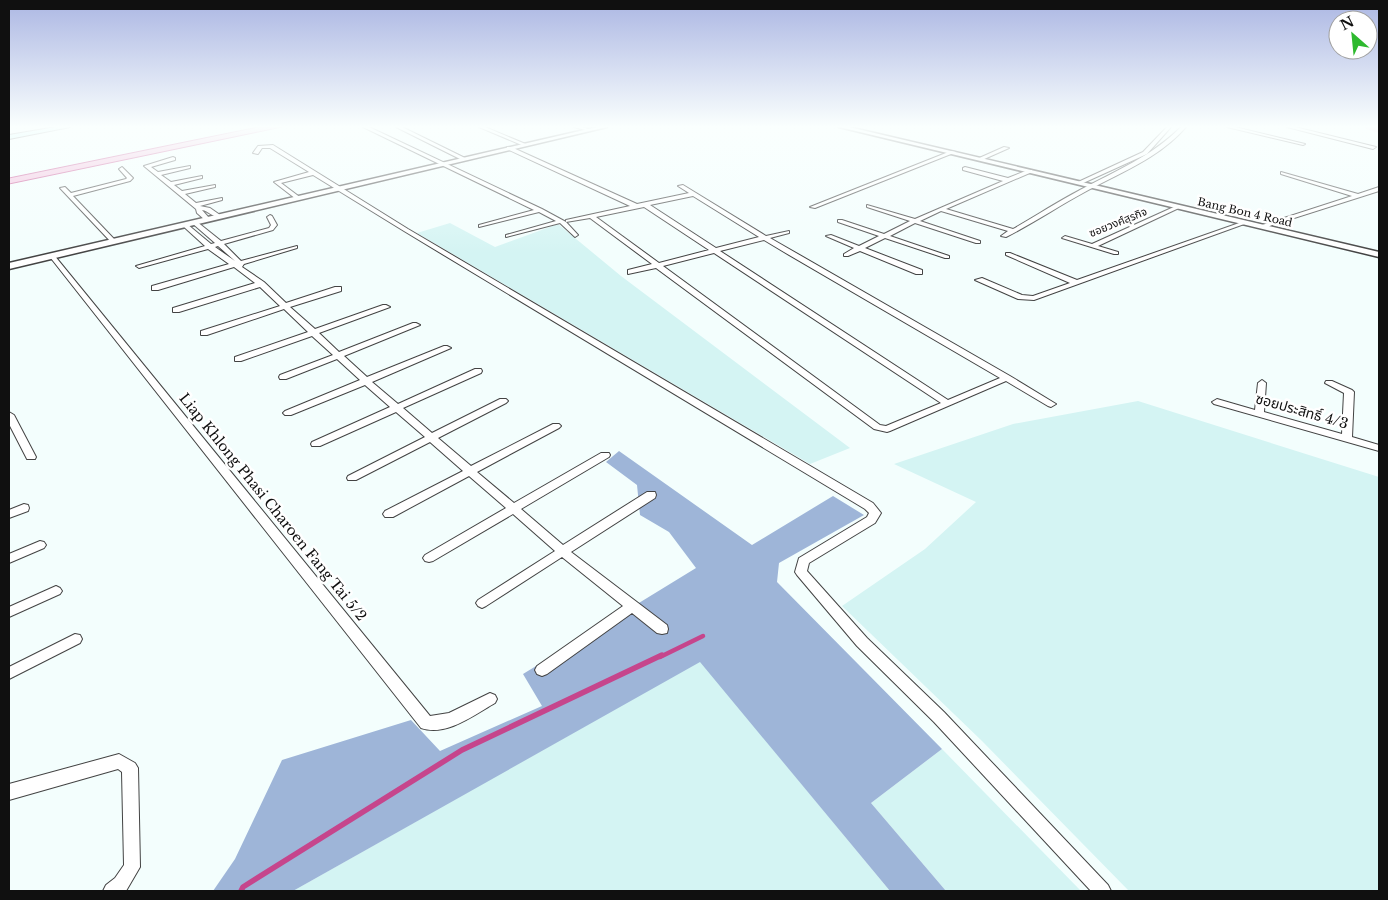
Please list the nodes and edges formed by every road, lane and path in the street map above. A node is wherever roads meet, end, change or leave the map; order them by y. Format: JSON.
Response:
{"nodes":[{"id":1,"x":151,"y":169,"type":"edge"},
{"id":2,"x":179,"y":169,"type":"edge"},
{"id":3,"x":307,"y":169,"type":"edge"},
{"id":4,"x":420,"y":169,"type":"edge"},
{"id":5,"x":453,"y":169,"type":"edge"},
{"id":6,"x":555,"y":169,"type":"edge"},
{"id":7,"x":910,"y":169,"type":"edge"},
{"id":8,"x":965,"y":169,"type":"dead end"},
{"id":9,"x":1022,"y":169,"type":"edge"},
{"id":10,"x":1110,"y":169,"type":"edge"},
{"id":11,"x":1126,"y":169,"type":"edge"},
{"id":12,"x":122,"y":170,"type":"dead end"},
{"id":13,"x":1030,"y":171,"type":"junction"},
{"id":14,"x":313,"y":173,"type":"junction"},
{"id":15,"x":1283,"y":173,"type":"dead end"},
{"id":16,"x":157,"y":174,"type":"junction"},
{"id":17,"x":200,"y":176,"type":"dead end"},
{"id":18,"x":1007,"y":180,"type":"junction"},
{"id":19,"x":1079,"y":183,"type":"junction"},
{"id":20,"x":170,"y":184,"type":"junction"},
{"id":21,"x":212,"y":186,"type":"dead end"},
{"id":22,"x":681,"y":186,"type":"dead end"},
{"id":23,"x":1091,"y":186,"type":"junction"},
{"id":24,"x":63,"y":188,"type":"dead end"},
{"id":25,"x":338,"y":188,"type":"junction"},
{"id":26,"x":1379,"y":189,"type":"edge"},
{"id":27,"x":181,"y":193,"type":"junction"},
{"id":28,"x":694,"y":194,"type":"junction"},
{"id":29,"x":69,"y":195,"type":"junction"},
{"id":30,"x":1356,"y":195,"type":"junction"},
{"id":31,"x":298,"y":198,"type":"junction"},
{"id":32,"x":220,"y":199,"type":"dead end"},
{"id":33,"x":644,"y":204,"type":"junction"},
{"id":34,"x":635,"y":206,"type":"junction"},
{"id":35,"x":869,"y":206,"type":"dead end"},
{"id":36,"x":197,"y":207,"type":"junction"},
{"id":37,"x":813,"y":207,"type":"dead end"},
{"id":38,"x":1178,"y":208,"type":"junction"},
{"id":39,"x":940,"y":209,"type":"junction"},
{"id":40,"x":540,"y":210,"type":"junction"},
{"id":41,"x":218,"y":216,"type":"junction"},
{"id":42,"x":270,"y":216,"type":"dead end"},
{"id":43,"x":591,"y":216,"type":"junction"},
{"id":44,"x":207,"y":219,"type":"junction"},
{"id":45,"x":564,"y":221,"type":"junction"},
{"id":46,"x":840,"y":221,"type":"dead end"},
{"id":47,"x":916,"y":221,"type":"junction"},
{"id":48,"x":194,"y":222,"type":"junction"},
{"id":49,"x":1244,"y":223,"type":"junction"},
{"id":50,"x":185,"y":224,"type":"junction"},
{"id":51,"x":481,"y":226,"type":"dead end"},
{"id":52,"x":1261,"y":227,"type":"junction"},
{"id":53,"x":1014,"y":231,"type":"junction"},
{"id":54,"x":787,"y":232,"type":"dead end"},
{"id":55,"x":575,"y":235,"type":"dead end"},
{"id":56,"x":508,"y":236,"type":"dead end"},
{"id":57,"x":829,"y":236,"type":"dead end"},
{"id":58,"x":885,"y":236,"type":"junction"},
{"id":59,"x":1004,"y":236,"type":"dead end"},
{"id":60,"x":765,"y":238,"type":"junction"},
{"id":61,"x":1065,"y":238,"type":"dead end"},
{"id":62,"x":113,"y":241,"type":"junction"},
{"id":63,"x":978,"y":242,"type":"dead end"},
{"id":64,"x":219,"y":244,"type":"junction"},
{"id":65,"x":209,"y":246,"type":"junction"},
{"id":66,"x":1092,"y":246,"type":"junction"},
{"id":67,"x":295,"y":247,"type":"dead end"},
{"id":68,"x":861,"y":248,"type":"junction"},
{"id":69,"x":715,"y":252,"type":"junction"},
{"id":70,"x":1116,"y":253,"type":"dead end"},
{"id":71,"x":1008,"y":254,"type":"dead end"},
{"id":72,"x":846,"y":255,"type":"dead end"},
{"id":73,"x":1379,"y":255,"type":"edge"},
{"id":74,"x":52,"y":256,"type":"junction"},
{"id":75,"x":947,"y":257,"type":"dead end"},
{"id":76,"x":657,"y":265,"type":"junction"},
{"id":77,"x":9,"y":266,"type":"edge"},
{"id":78,"x":138,"y":266,"type":"dead end"},
{"id":79,"x":239,"y":266,"type":"junction"},
{"id":80,"x":631,"y":272,"type":"dead end"},
{"id":81,"x":918,"y":272,"type":"dead end"},
{"id":82,"x":979,"y":280,"type":"dead end"},
{"id":83,"x":1077,"y":283,"type":"junction"},
{"id":84,"x":261,"y":284,"type":"junction"},
{"id":85,"x":155,"y":288,"type":"dead end"},
{"id":86,"x":338,"y":289,"type":"dead end"},
{"id":87,"x":286,"y":306,"type":"junction"},
{"id":88,"x":386,"y":307,"type":"dead end"},
{"id":89,"x":176,"y":310,"type":"dead end"},
{"id":90,"x":416,"y":325,"type":"dead end"},
{"id":91,"x":314,"y":332,"type":"junction"},
{"id":92,"x":204,"y":333,"type":"dead end"},
{"id":93,"x":447,"y":348,"type":"dead end"},
{"id":94,"x":339,"y":355,"type":"junction"},
{"id":95,"x":238,"y":359,"type":"dead end"},
{"id":96,"x":478,"y":371,"type":"dead end"},
{"id":97,"x":283,"y":377,"type":"dead end"},
{"id":98,"x":1006,"y":378,"type":"junction"},
{"id":99,"x":366,"y":381,"type":"junction"},
{"id":100,"x":1329,"y":382,"type":"dead end"},
{"id":101,"x":1262,"y":383,"type":"dead end"},
{"id":102,"x":503,"y":401,"type":"dead end"},
{"id":103,"x":1218,"y":402,"type":"dead end"},
{"id":104,"x":948,"y":403,"type":"junction"},
{"id":105,"x":1051,"y":404,"type":"dead end"},
{"id":106,"x":398,"y":408,"type":"junction"},
{"id":107,"x":288,"y":414,"type":"dead end"},
{"id":108,"x":1259,"y":414,"type":"junction"},
{"id":109,"x":9,"y":415,"type":"edge"},
{"id":110,"x":556,"y":426,"type":"dead end"},
{"id":111,"x":433,"y":437,"type":"junction"},
{"id":112,"x":1347,"y":439,"type":"junction"},
{"id":113,"x":316,"y":444,"type":"dead end"},
{"id":114,"x":1379,"y":448,"type":"edge"},
{"id":115,"x":605,"y":455,"type":"dead end"},
{"id":116,"x":31,"y":457,"type":"dead end"},
{"id":117,"x":471,"y":471,"type":"junction"},
{"id":118,"x":352,"y":478,"type":"dead end"},
{"id":119,"x":650,"y":495,"type":"dead end"},
{"id":120,"x":24,"y":508,"type":"dead end"},
{"id":121,"x":513,"y":508,"type":"junction"},
{"id":122,"x":9,"y":514,"type":"edge"},
{"id":123,"x":389,"y":514,"type":"dead end"},
{"id":124,"x":40,"y":545,"type":"dead end"},
{"id":125,"x":561,"y":550,"type":"junction"},
{"id":126,"x":429,"y":558,"type":"dead end"},
{"id":127,"x":9,"y":559,"type":"edge"},
{"id":128,"x":56,"y":591,"type":"dead end"},
{"id":129,"x":482,"y":603,"type":"dead end"},
{"id":130,"x":632,"y":606,"type":"junction"},
{"id":131,"x":9,"y":612,"type":"edge"},
{"id":132,"x":662,"y":630,"type":"dead end"},
{"id":133,"x":76,"y":639,"type":"dead end"},
{"id":134,"x":542,"y":670,"type":"dead end"},
{"id":135,"x":9,"y":672,"type":"edge"},
{"id":136,"x":490,"y":699,"type":"dead end"},
{"id":137,"x":9,"y":792,"type":"edge"},
{"id":138,"x":112,"y":891,"type":"edge"},
{"id":139,"x":1102,"y":891,"type":"edge"}],
"edges":[{"from":1,"to":16,"type":"street"},
{"from":2,"to":16,"type":"street"},
{"from":3,"to":14,"type":"street"},
{"from":4,"to":25,"type":"street"},
{"from":5,"to":40,"type":"street"},
{"from":6,"to":34,"type":"street"},
{"from":7,"to":37,"type":"street"},
{"from":8,"to":18,"type":"street"},
{"from":9,"to":13,"type":"street","name":"Bang Bon 4 Road"},
{"from":10,"to":19,"type":"street"},
{"from":11,"to":23,"type":"street"},
{"from":12,"to":29,"type":"street"},
{"from":13,"to":18,"type":"street"},
{"from":13,"to":19,"type":"street","name":"Bang Bon 4 Road"},
{"from":14,"to":25,"type":"street"},
{"from":14,"to":31,"type":"street"},
{"from":15,"to":30,"type":"street"},
{"from":16,"to":20,"type":"street"},
{"from":17,"to":20,"type":"street"},
{"from":18,"to":39,"type":"street"},
{"from":19,"to":23,"type":"street","name":"Bang Bon 4 Road"},
{"from":20,"to":27,"type":"street"},
{"from":21,"to":27,"type":"street"},
{"from":22,"to":28,"type":"street"},
{"from":23,"to":38,"type":"street","name":"Bang Bon 4 Road"},
{"from":23,"to":53,"type":"street"},
{"from":24,"to":29,"type":"street"},
{"from":25,"to":31,"type":"street"},
{"from":25,"to":139,"type":"street"},
{"from":26,"to":30,"type":"street"},
{"from":27,"to":36,"type":"street"},
{"from":28,"to":33,"type":"street"},
{"from":28,"to":60,"type":"street"},
{"from":29,"to":62,"type":"street"},
{"from":30,"to":52,"type":"street"},
{"from":31,"to":41,"type":"street"},
{"from":32,"to":36,"type":"street"},
{"from":33,"to":34,"type":"street"},
{"from":33,"to":69,"type":"street"},
{"from":34,"to":43,"type":"street"},
{"from":35,"to":47,"type":"street"},
{"from":36,"to":41,"type":"street"},
{"from":36,"to":44,"type":"street"},
{"from":38,"to":49,"type":"street","name":"Bang Bon 4 Road"},
{"from":38,"to":66,"type":"street","name":"ซอยวงศ์สุรกิจ"},
{"from":39,"to":47,"type":"street"},
{"from":39,"to":53,"type":"street"},
{"from":40,"to":45,"type":"street"},
{"from":40,"to":51,"type":"street"},
{"from":41,"to":44,"type":"street"},
{"from":42,"to":64,"type":"street"},
{"from":43,"to":45,"type":"street"},
{"from":43,"to":76,"type":"street"},
{"from":44,"to":48,"type":"street"},
{"from":45,"to":55,"type":"street"},
{"from":45,"to":56,"type":"street"},
{"from":46,"to":58,"type":"street"},
{"from":47,"to":58,"type":"street"},
{"from":47,"to":63,"type":"street"},
{"from":48,"to":50,"type":"street"},
{"from":48,"to":64,"type":"street"},
{"from":49,"to":52,"type":"street","name":"Bang Bon 4 Road"},
{"from":49,"to":83,"type":"street"},
{"from":50,"to":62,"type":"street"},
{"from":50,"to":65,"type":"street"},
{"from":52,"to":73,"type":"street","name":"Bang Bon 4 Road"},
{"from":53,"to":59,"type":"street"},
{"from":54,"to":60,"type":"street"},
{"from":57,"to":68,"type":"street"},
{"from":58,"to":68,"type":"street"},
{"from":58,"to":75,"type":"street"},
{"from":60,"to":69,"type":"street"},
{"from":60,"to":98,"type":"street"},
{"from":61,"to":66,"type":"street","name":"ซอยวงศ์สุรกิจ"},
{"from":62,"to":74,"type":"street"},
{"from":64,"to":65,"type":"street"},
{"from":64,"to":79,"type":"street"},
{"from":65,"to":78,"type":"street"},
{"from":65,"to":79,"type":"street"},
{"from":66,"to":70,"type":"street"},
{"from":67,"to":79,"type":"street"},
{"from":68,"to":72,"type":"street"},
{"from":68,"to":81,"type":"street"},
{"from":69,"to":76,"type":"street"},
{"from":69,"to":104,"type":"street"},
{"from":71,"to":83,"type":"street"},
{"from":74,"to":77,"type":"street"},
{"from":74,"to":136,"type":"street","name":"Liap Khlong Phasi Charoen Fang Tai 5/2"},
{"from":76,"to":80,"type":"street"},
{"from":76,"to":104,"type":"street"},
{"from":79,"to":84,"type":"street"},
{"from":79,"to":85,"type":"street"},
{"from":82,"to":83,"type":"street"},
{"from":84,"to":87,"type":"street"},
{"from":84,"to":89,"type":"street"},
{"from":86,"to":87,"type":"street"},
{"from":87,"to":91,"type":"street"},
{"from":87,"to":92,"type":"street"},
{"from":88,"to":91,"type":"street"},
{"from":90,"to":94,"type":"street"},
{"from":91,"to":94,"type":"street"},
{"from":91,"to":95,"type":"street"},
{"from":93,"to":99,"type":"street"},
{"from":94,"to":97,"type":"street"},
{"from":94,"to":99,"type":"street"},
{"from":96,"to":106,"type":"street"},
{"from":98,"to":104,"type":"street"},
{"from":98,"to":105,"type":"street"},
{"from":99,"to":106,"type":"street"},
{"from":99,"to":107,"type":"street"},
{"from":100,"to":112,"type":"street"},
{"from":101,"to":108,"type":"street"},
{"from":102,"to":111,"type":"street"},
{"from":103,"to":108,"type":"street","name":"ซอยประสิทธิ์ 4/3"},
{"from":106,"to":111,"type":"street"},
{"from":106,"to":113,"type":"street"},
{"from":108,"to":112,"type":"street","name":"ซอยประสิทธิ์ 4/3"},
{"from":109,"to":116,"type":"street"},
{"from":110,"to":117,"type":"street"},
{"from":111,"to":117,"type":"street"},
{"from":111,"to":118,"type":"street"},
{"from":112,"to":114,"type":"street","name":"ซอยประสิทธิ์ 4/3"},
{"from":115,"to":121,"type":"street"},
{"from":117,"to":121,"type":"street"},
{"from":117,"to":123,"type":"street"},
{"from":119,"to":125,"type":"street"},
{"from":120,"to":122,"type":"street"},
{"from":121,"to":125,"type":"street"},
{"from":121,"to":126,"type":"street"},
{"from":124,"to":127,"type":"street"},
{"from":125,"to":129,"type":"street"},
{"from":125,"to":130,"type":"street"},
{"from":128,"to":131,"type":"street"},
{"from":130,"to":132,"type":"street"},
{"from":130,"to":134,"type":"street"},
{"from":133,"to":135,"type":"street"},
{"from":137,"to":138,"type":"street"}]}
